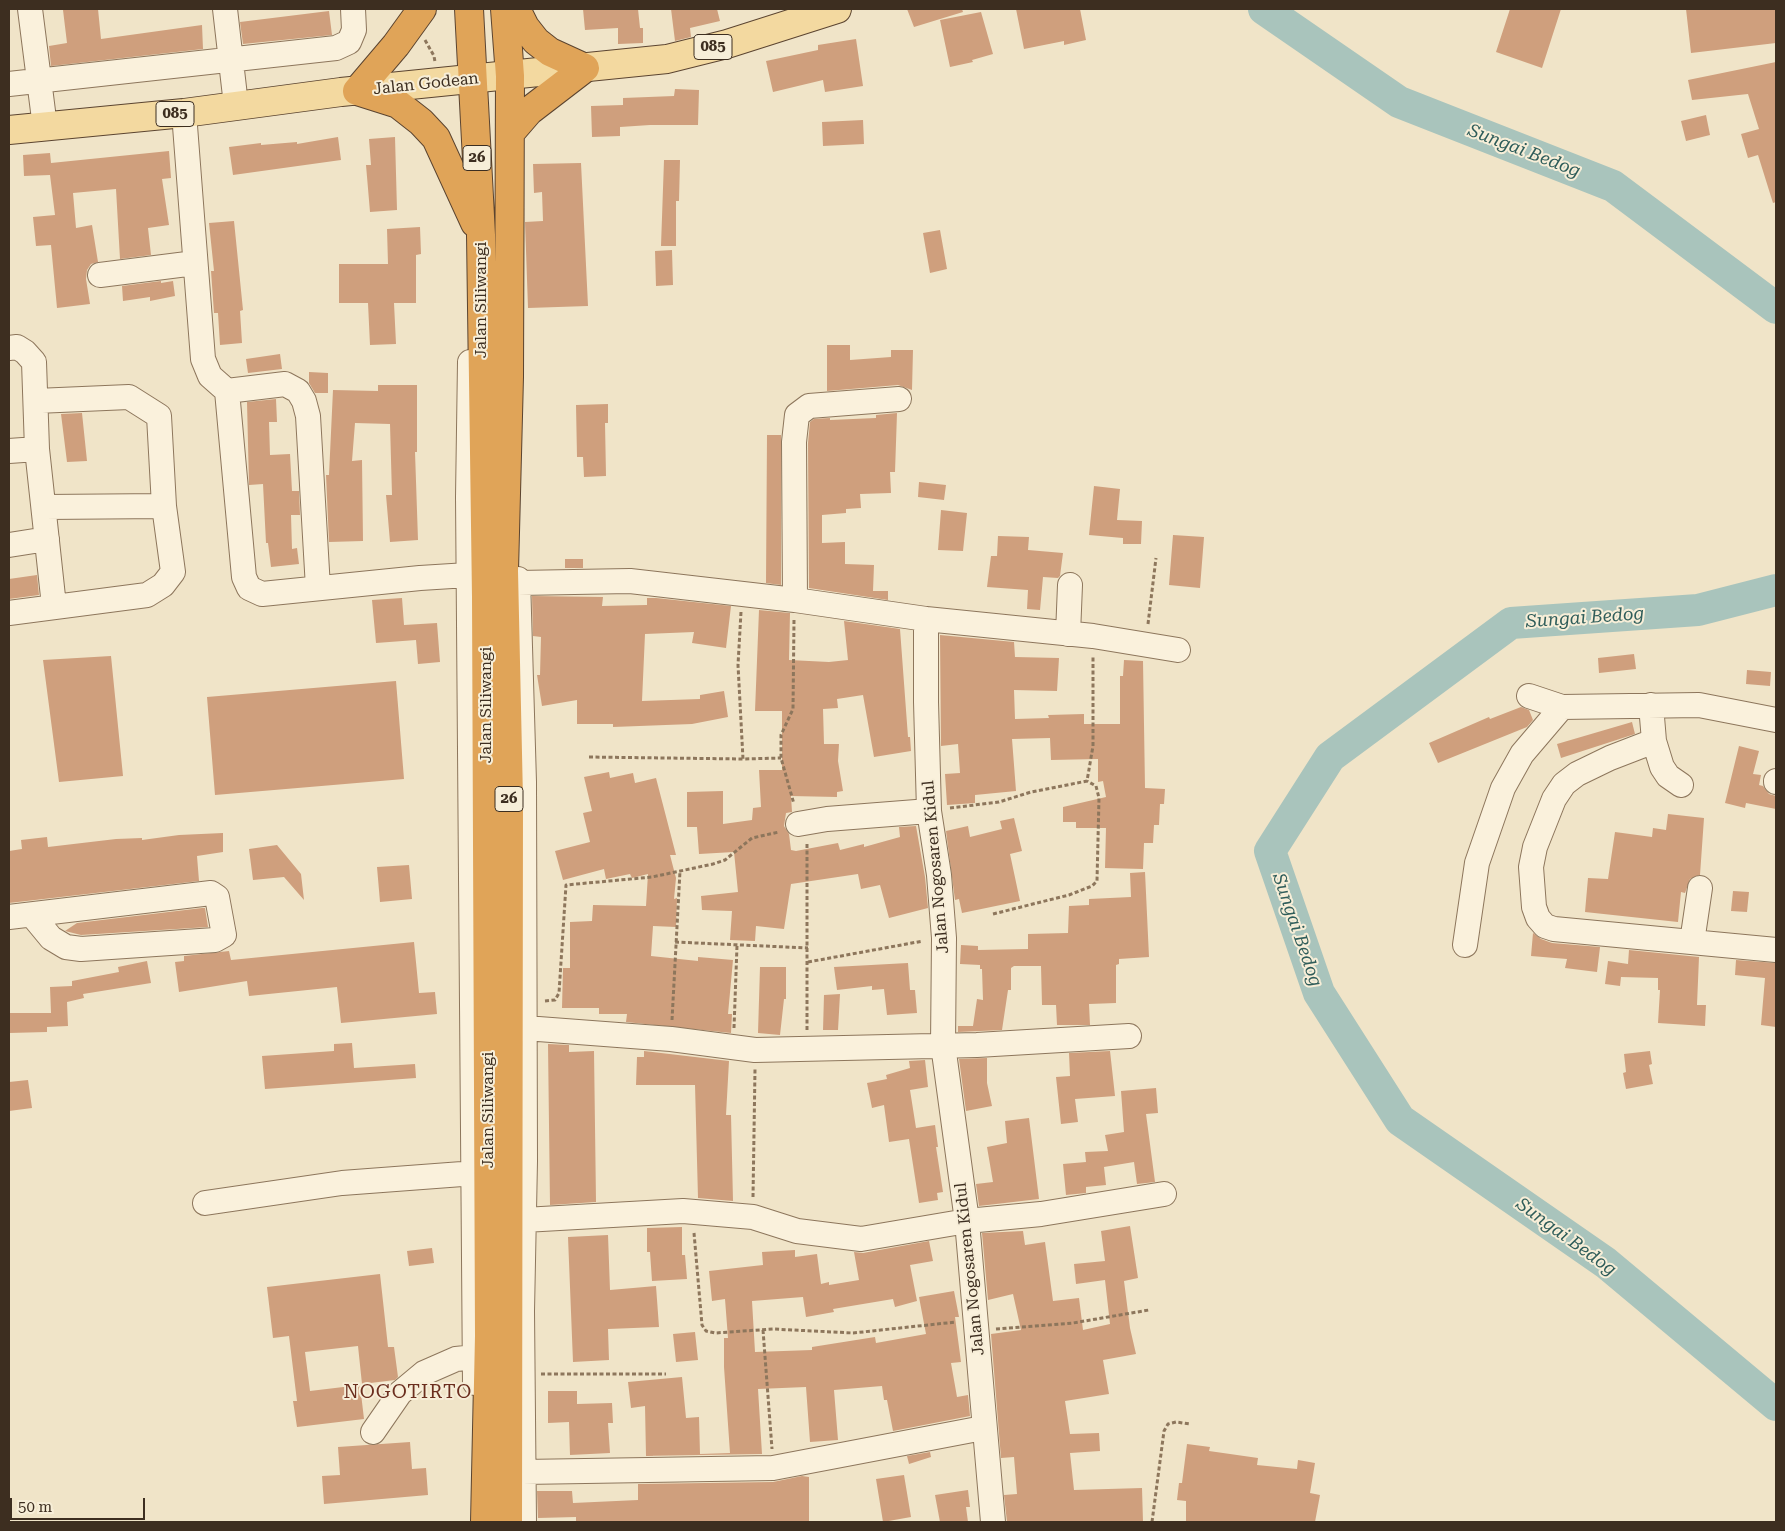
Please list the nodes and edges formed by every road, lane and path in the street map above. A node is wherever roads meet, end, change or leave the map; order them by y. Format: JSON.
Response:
{"nodes":[{"id":1,"x":30,"y":9,"type":"edge"},
{"id":2,"x":225,"y":9,"type":"edge"},
{"id":3,"x":353,"y":9,"type":"edge"},
{"id":4,"x":422,"y":9,"type":"edge"},
{"id":5,"x":469,"y":9,"type":"edge"},
{"id":6,"x":505,"y":9,"type":"edge"},
{"id":7,"x":516,"y":9,"type":"edge"},
{"id":8,"x":837,"y":9,"type":"edge"},
{"id":9,"x":231,"y":58,"type":"junction"},
{"id":10,"x":585,"y":68,"type":"junction"},
{"id":11,"x":510,"y":76,"type":"junction"},
{"id":12,"x":472,"y":80,"type":"junction"},
{"id":13,"x":38,"y":81,"type":"junction"},
{"id":14,"x":9,"y":84,"type":"edge"},
{"id":15,"x":357,"y":91,"type":"junction"},
{"id":16,"x":236,"y":105,"type":"junction"},
{"id":17,"x":184,"y":113,"type":"junction"},
{"id":18,"x":45,"y":126,"type":"junction"},
{"id":19,"x":9,"y":130,"type":"edge"},
{"id":20,"x":510,"y":133,"type":"junction"},
{"id":21,"x":481,"y":235,"type":"junction"},
{"id":22,"x":194,"y":263,"type":"junction"},
{"id":23,"x":100,"y":275,"type":"dead end"},
{"id":24,"x":495,"y":314,"type":"junction"},
{"id":25,"x":9,"y":348,"type":"edge"},
{"id":26,"x":227,"y":391,"type":"junction"},
{"id":27,"x":899,"y":399,"type":"dead end"},
{"id":28,"x":36,"y":401,"type":"junction"},
{"id":29,"x":37,"y":449,"type":"junction"},
{"id":30,"x":9,"y":451,"type":"edge"},
{"id":31,"x":164,"y":506,"type":"junction"},
{"id":32,"x":45,"y":507,"type":"junction"},
{"id":33,"x":47,"y":539,"type":"junction"},
{"id":34,"x":9,"y":546,"type":"edge"},
{"id":35,"x":1156,"y":558,"type":"dead end"},
{"id":36,"x":468,"y":575,"type":"junction"},
{"id":37,"x":518,"y":583,"type":"junction"},
{"id":38,"x":1070,"y":585,"type":"dead end"},
{"id":39,"x":318,"y":588,"type":"junction"},
{"id":40,"x":742,"y":594,"type":"junction"},
{"id":41,"x":795,"y":600,"type":"junction"},
{"id":42,"x":54,"y":606,"type":"junction"},
{"id":43,"x":9,"y":613,"type":"edge"},
{"id":44,"x":926,"y":619,"type":"junction"},
{"id":45,"x":1068,"y":634,"type":"junction"},
{"id":46,"x":1093,"y":636,"type":"junction"},
{"id":47,"x":1146,"y":645,"type":"junction"},
{"id":48,"x":1178,"y":650,"type":"dead end"},
{"id":49,"x":1529,"y":696,"type":"dead end"},
{"id":50,"x":1651,"y":706,"type":"junction"},
{"id":51,"x":1562,"y":707,"type":"junction"},
{"id":52,"x":1776,"y":720,"type":"edge"},
{"id":53,"x":1654,"y":741,"type":"junction"},
{"id":54,"x":589,"y":758,"type":"dead end"},
{"id":55,"x":781,"y":758,"type":"dead end"},
{"id":56,"x":744,"y":759,"type":"junction"},
{"id":57,"x":1088,"y":781,"type":"junction"},
{"id":58,"x":1681,"y":785,"type":"dead end"},
{"id":59,"x":929,"y":810,"type":"junction"},
{"id":60,"x":798,"y":824,"type":"joint"},
{"id":61,"x":680,"y":871,"type":"junction"},
{"id":62,"x":1700,"y":888,"type":"dead end"},
{"id":63,"x":994,"y":914,"type":"dead end"},
{"id":64,"x":32,"y":915,"type":"junction"},
{"id":65,"x":9,"y":917,"type":"edge"},
{"id":66,"x":944,"y":938,"type":"junction"},
{"id":67,"x":675,"y":942,"type":"junction"},
{"id":68,"x":1692,"y":942,"type":"junction"},
{"id":69,"x":737,"y":946,"type":"junction"},
{"id":70,"x":1465,"y":946,"type":"dead end"},
{"id":71,"x":808,"y":948,"type":"dead end"},
{"id":72,"x":1776,"y":950,"type":"edge"},
{"id":73,"x":808,"y":962,"type":"dead end"},
{"id":74,"x":524,"y":1002,"type":"junction"},
{"id":75,"x":525,"y":1028,"type":"junction"},
{"id":76,"x":1129,"y":1036,"type":"dead end"},
{"id":77,"x":671,"y":1039,"type":"junction"},
{"id":78,"x":943,"y":1045,"type":"junction"},
{"id":79,"x":744,"y":1049,"type":"junction"},
{"id":80,"x":482,"y":1172,"type":"junction"},
{"id":81,"x":1164,"y":1194,"type":"dead end"},
{"id":82,"x":205,"y":1203,"type":"dead end"},
{"id":83,"x":692,"y":1212,"type":"junction"},
{"id":84,"x":753,"y":1218,"type":"junction"},
{"id":85,"x":524,"y":1220,"type":"junction"},
{"id":86,"x":967,"y":1222,"type":"junction"},
{"id":87,"x":1149,"y":1310,"type":"dead end"},
{"id":88,"x":977,"y":1325,"type":"junction"},
{"id":89,"x":763,"y":1330,"type":"junction"},
{"id":90,"x":491,"y":1343,"type":"junction"},
{"id":91,"x":666,"y":1374,"type":"dead end"},
{"id":92,"x":506,"y":1389,"type":"junction"},
{"id":93,"x":1190,"y":1424,"type":"dead end"},
{"id":94,"x":984,"y":1428,"type":"junction"},
{"id":95,"x":373,"y":1432,"type":"dead end"},
{"id":96,"x":773,"y":1468,"type":"junction"},
{"id":97,"x":523,"y":1472,"type":"junction"},
{"id":98,"x":473,"y":1522,"type":"edge"},
{"id":99,"x":486,"y":1522,"type":"edge"},
{"id":100,"x":508,"y":1522,"type":"edge"},
{"id":101,"x":524,"y":1522,"type":"edge"},
{"id":102,"x":993,"y":1522,"type":"edge"},
{"id":103,"x":1152,"y":1522,"type":"edge"}],
"edges":[{"from":1,"to":13,"type":"street"},
{"from":2,"to":9,"type":"street"},
{"from":3,"to":9,"type":"street"},
{"from":4,"to":15,"type":"highway"},
{"from":5,"to":12,"type":"highway","name":"Jalan Siliwangi","number":"26"},
{"from":6,"to":11,"type":"highway","name":"Jalan Siliwangi","number":"26"},
{"from":7,"to":10,"type":"highway"},
{"from":8,"to":10,"type":"main road","name":"Jalan Godean","number":"085"},
{"from":9,"to":13,"type":"street"},
{"from":9,"to":16,"type":"street"},
{"from":10,"to":11,"type":"main road","name":"Jalan Godean","number":"085"},
{"from":10,"to":20,"type":"highway"},
{"from":11,"to":12,"type":"main road","name":"Jalan Godean","number":"085"},
{"from":11,"to":20,"type":"highway","name":"Jalan Siliwangi","number":"26"},
{"from":12,"to":15,"type":"main road","name":"Jalan Godean","number":"085"},
{"from":12,"to":21,"type":"highway","name":"Jalan Siliwangi","number":"26"},
{"from":13,"to":14,"type":"street"},
{"from":13,"to":18,"type":"street"},
{"from":15,"to":16,"type":"main road","name":"Jalan Godean","number":"085"},
{"from":15,"to":21,"type":"highway"},
{"from":16,"to":17,"type":"main road","name":"Jalan Godean","number":"085"},
{"from":17,"to":18,"type":"main road","name":"Jalan Godean","number":"085"},
{"from":17,"to":22,"type":"street"},
{"from":18,"to":19,"type":"main road","name":"Jalan Godean","number":"085"},
{"from":20,"to":24,"type":"highway","name":"Jalan Siliwangi","number":"26"},
{"from":21,"to":24,"type":"highway","name":"Jalan Siliwangi","number":"26"},
{"from":22,"to":23,"type":"street"},
{"from":22,"to":26,"type":"street"},
{"from":24,"to":36,"type":"street"},
{"from":24,"to":37,"type":"street"},
{"from":24,"to":80,"type":"highway","name":"Jalan Siliwangi","number":"26"},
{"from":24,"to":90,"type":"highway","name":"Jalan Siliwangi","number":"26"},
{"from":25,"to":28,"type":"street"},
{"from":26,"to":39,"type":"street"},
{"from":26,"to":39,"type":"street"},
{"from":27,"to":41,"type":"street"},
{"from":28,"to":29,"type":"street"},
{"from":28,"to":31,"type":"street"},
{"from":29,"to":30,"type":"street"},
{"from":29,"to":32,"type":"street"},
{"from":31,"to":32,"type":"street"},
{"from":31,"to":42,"type":"street"},
{"from":32,"to":33,"type":"street"},
{"from":33,"to":34,"type":"street"},
{"from":33,"to":42,"type":"street"},
{"from":35,"to":47,"type":"path"},
{"from":36,"to":39,"type":"street"},
{"from":36,"to":80,"type":"street"},
{"from":37,"to":40,"type":"street"},
{"from":37,"to":74,"type":"street"},
{"from":38,"to":45,"type":"street"},
{"from":40,"to":41,"type":"street"},
{"from":40,"to":56,"type":"path"},
{"from":41,"to":44,"type":"street"},
{"from":42,"to":43,"type":"street"},
{"from":44,"to":45,"type":"street"},
{"from":44,"to":59,"type":"street","name":"Jalan Nogosaren Kidul"},
{"from":45,"to":46,"type":"street"},
{"from":46,"to":47,"type":"street"},
{"from":46,"to":57,"type":"path"},
{"from":47,"to":48,"type":"street"},
{"from":49,"to":51,"type":"street"},
{"from":50,"to":51,"type":"street"},
{"from":50,"to":52,"type":"street"},
{"from":50,"to":53,"type":"street"},
{"from":51,"to":70,"type":"street"},
{"from":53,"to":58,"type":"street"},
{"from":53,"to":68,"type":"street"},
{"from":54,"to":56,"type":"path"},
{"from":55,"to":56,"type":"path"},
{"from":57,"to":59,"type":"path"},
{"from":57,"to":63,"type":"path"},
{"from":59,"to":60,"type":"street"},
{"from":59,"to":66,"type":"street","name":"Jalan Nogosaren Kidul"},
{"from":60,"to":61,"type":"path"},
{"from":61,"to":67,"type":"path"},
{"from":61,"to":74,"type":"path"},
{"from":62,"to":68,"type":"street"},
{"from":64,"to":64,"type":"street"},
{"from":64,"to":65,"type":"street"},
{"from":66,"to":73,"type":"path"},
{"from":66,"to":78,"type":"street","name":"Jalan Nogosaren Kidul"},
{"from":67,"to":69,"type":"path"},
{"from":67,"to":77,"type":"path"},
{"from":68,"to":72,"type":"street"},
{"from":69,"to":71,"type":"path"},
{"from":69,"to":79,"type":"path"},
{"from":74,"to":75,"type":"street"},
{"from":75,"to":77,"type":"street"},
{"from":75,"to":85,"type":"street"},
{"from":76,"to":78,"type":"street"},
{"from":77,"to":79,"type":"street"},
{"from":78,"to":79,"type":"street"},
{"from":78,"to":86,"type":"street","name":"Jalan Nogosaren Kidul"},
{"from":79,"to":84,"type":"path"},
{"from":80,"to":82,"type":"street"},
{"from":80,"to":90,"type":"highway","name":"Jalan Siliwangi","number":"26"},
{"from":81,"to":86,"type":"street"},
{"from":83,"to":84,"type":"street"},
{"from":83,"to":85,"type":"street"},
{"from":83,"to":89,"type":"path"},
{"from":84,"to":86,"type":"street"},
{"from":85,"to":92,"type":"street"},
{"from":86,"to":88,"type":"street","name":"Jalan Nogosaren Kidul"},
{"from":87,"to":88,"type":"path"},
{"from":88,"to":89,"type":"path"},
{"from":88,"to":94,"type":"street","name":"Jalan Nogosaren Kidul"},
{"from":89,"to":96,"type":"path"},
{"from":90,"to":92,"type":"highway","name":"Jalan Siliwangi","number":"26"},
{"from":90,"to":95,"type":"street"},
{"from":90,"to":98,"type":"street"},
{"from":91,"to":92,"type":"path"},
{"from":92,"to":97,"type":"street"},
{"from":92,"to":99,"type":"highway","name":"Jalan Siliwangi","number":"26"},
{"from":92,"to":100,"type":"highway","name":"Jalan Siliwangi","number":"26"},
{"from":93,"to":103,"type":"path"},
{"from":94,"to":96,"type":"street"},
{"from":94,"to":102,"type":"street","name":"Jalan Nogosaren Kidul"},
{"from":96,"to":97,"type":"street"},
{"from":97,"to":101,"type":"street"}]}
